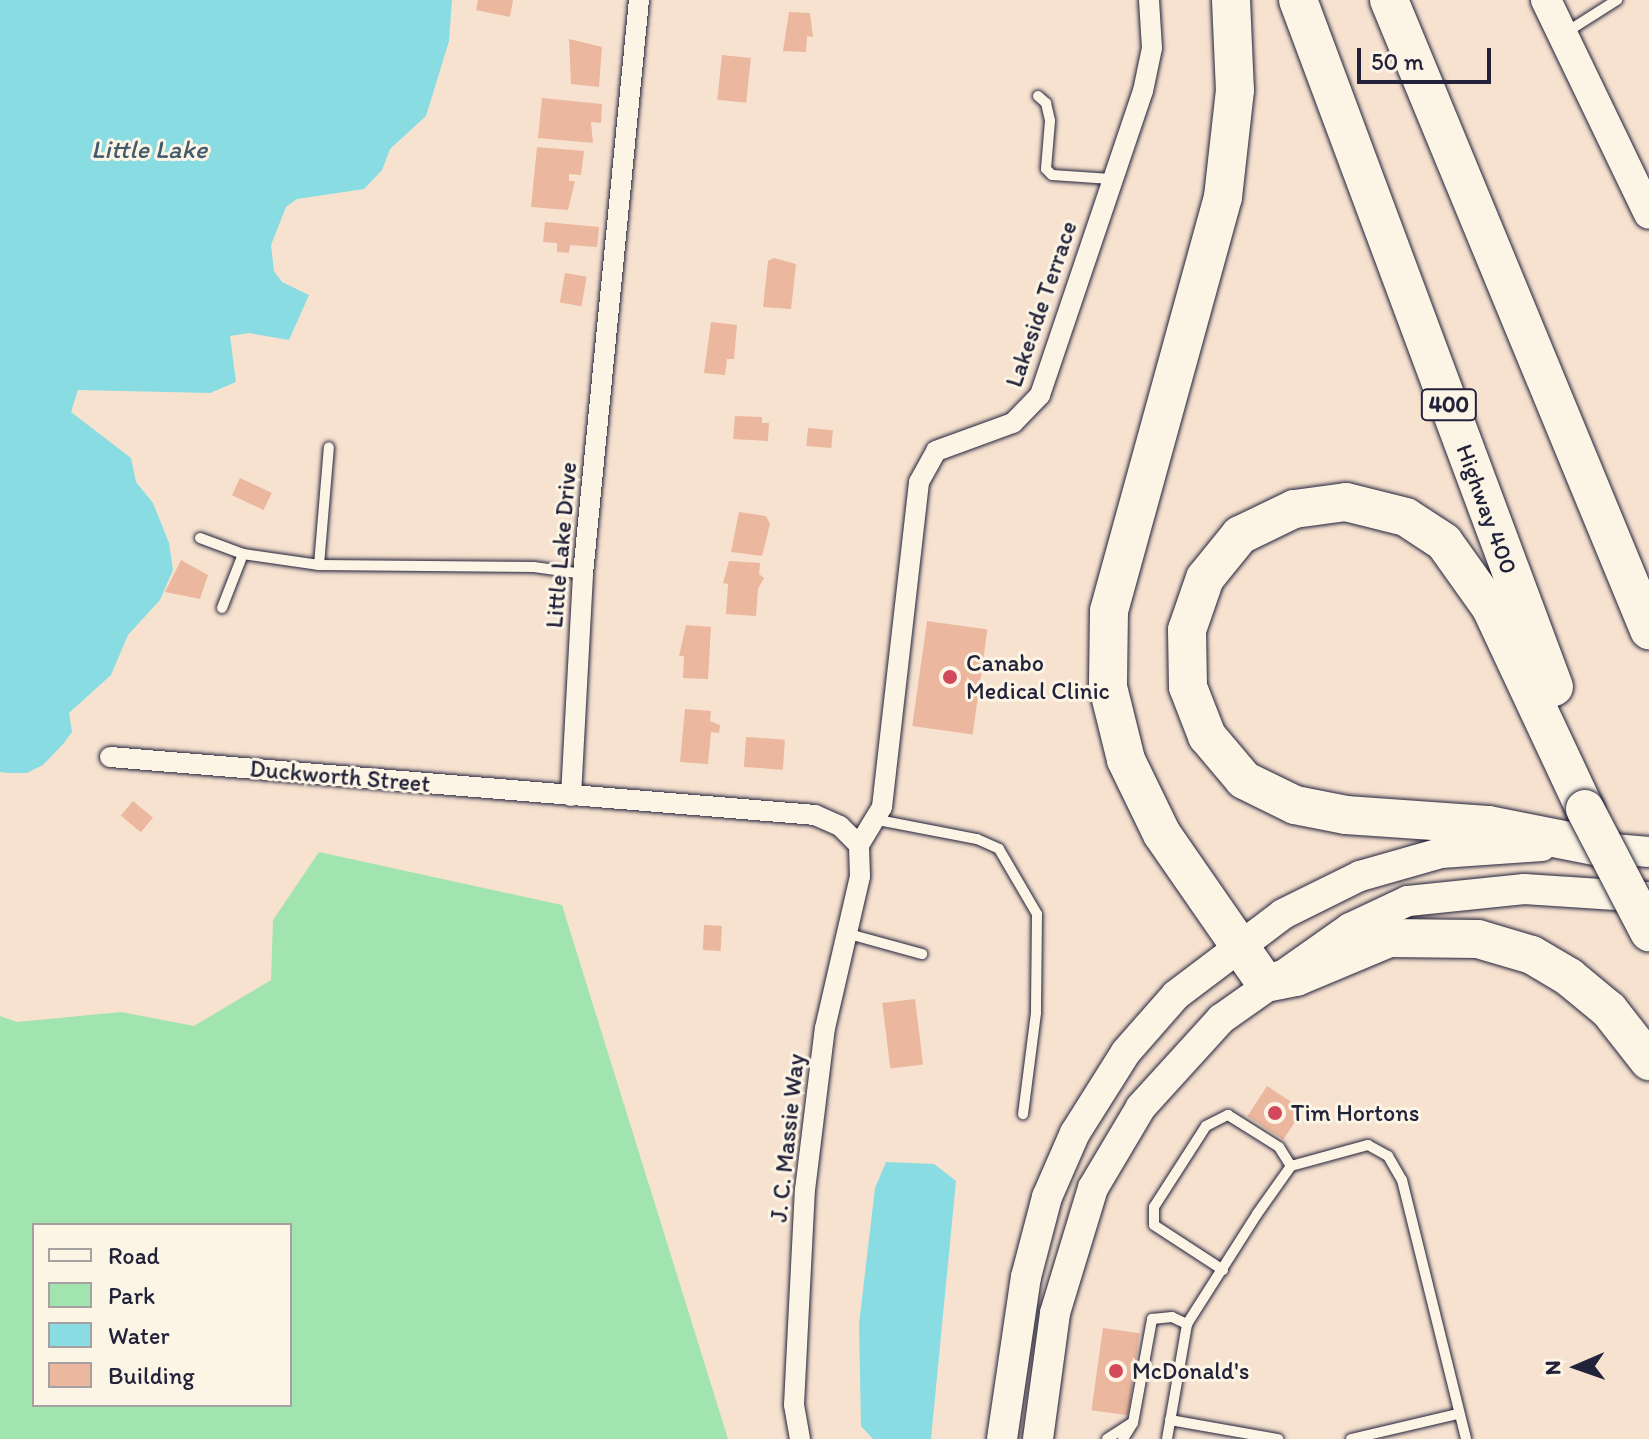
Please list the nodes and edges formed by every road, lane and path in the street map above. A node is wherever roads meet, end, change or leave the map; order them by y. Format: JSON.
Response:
{"nodes":[{"id":1,"x":639,"y":0,"type":"edge"},
{"id":2,"x":1149,"y":0,"type":"edge"},
{"id":3,"x":1231,"y":0,"type":"edge"},
{"id":4,"x":1298,"y":0,"type":"edge"},
{"id":5,"x":1389,"y":0,"type":"edge"},
{"id":6,"x":1617,"y":0,"type":"edge"},
{"id":7,"x":1550,"y":1,"type":"edge"},
{"id":8,"x":1563,"y":34,"type":"junction"},
{"id":9,"x":1038,"y":96,"type":"dead end"},
{"id":10,"x":1111,"y":179,"type":"junction"},
{"id":11,"x":1649,"y":214,"type":"edge"},
{"id":12,"x":1507,"y":280,"type":"junction"},
{"id":13,"x":329,"y":447,"type":"dead end"},
{"id":14,"x":200,"y":538,"type":"dead end"},
{"id":15,"x":243,"y":554,"type":"junction"},
{"id":16,"x":319,"y":565,"type":"junction"},
{"id":17,"x":583,"y":574,"type":"junction"},
{"id":18,"x":1649,"y":588,"type":"edge"},
{"id":19,"x":222,"y":608,"type":"dead end"},
{"id":20,"x":1649,"y":630,"type":"edge"},
{"id":21,"x":110,"y":757,"type":"dead end"},
{"id":22,"x":571,"y":796,"type":"junction"},
{"id":23,"x":1594,"y":809,"type":"junction"},
{"id":24,"x":878,"y":820,"type":"junction"},
{"id":25,"x":859,"y":845,"type":"junction"},
{"id":26,"x":1604,"y":848,"type":"junction"},
{"id":27,"x":1649,"y":852,"type":"edge"},
{"id":28,"x":1649,"y":897,"type":"edge"},
{"id":29,"x":1649,"y":925,"type":"edge"},
{"id":30,"x":1649,"y":932,"type":"edge"},
{"id":31,"x":849,"y":934,"type":"junction"},
{"id":32,"x":1236,"y":945,"type":"junction"},
{"id":33,"x":922,"y":954,"type":"dead end"},
{"id":34,"x":1265,"y":983,"type":"junction"},
{"id":35,"x":1649,"y":1061,"type":"edge"},
{"id":36,"x":1023,"y":1114,"type":"dead end"},
{"id":37,"x":1291,"y":1166,"type":"junction"},
{"id":38,"x":1223,"y":1270,"type":"junction"},
{"id":39,"x":1187,"y":1324,"type":"junction"},
{"id":40,"x":1046,"y":1384,"type":"junction"},
{"id":41,"x":1458,"y":1414,"type":"junction"},
{"id":42,"x":1170,"y":1420,"type":"junction"},
{"id":43,"x":1133,"y":1423,"type":"junction"},
{"id":44,"x":800,"y":1439,"type":"edge"},
{"id":45,"x":1002,"y":1439,"type":"edge"},
{"id":46,"x":1038,"y":1439,"type":"edge"},
{"id":47,"x":1050,"y":1439,"type":"edge"},
{"id":48,"x":1107,"y":1439,"type":"edge"},
{"id":49,"x":1123,"y":1439,"type":"edge"},
{"id":50,"x":1167,"y":1439,"type":"edge"},
{"id":51,"x":1278,"y":1439,"type":"edge"},
{"id":52,"x":1351,"y":1439,"type":"edge"},
{"id":53,"x":1466,"y":1439,"type":"edge"}],
"edges":[{"from":1,"to":17,"type":"street","name":"Little Lake Drive"},
{"from":2,"to":10,"type":"street","name":"Lakeside Terrace"},
{"from":3,"to":32,"type":"highway"},
{"from":4,"to":23,"type":"highway","name":"Highway 400","number":"400"},
{"from":5,"to":12,"type":"highway"},
{"from":6,"to":8,"type":"lane"},
{"from":7,"to":8,"type":"main road"},
{"from":8,"to":11,"type":"main road"},
{"from":9,"to":10,"type":"lane"},
{"from":10,"to":24,"type":"street","name":"Lakeside Terrace"},
{"from":12,"to":18,"type":"highway"},
{"from":12,"to":20,"type":"highway"},
{"from":13,"to":16,"type":"lane"},
{"from":14,"to":15,"type":"lane"},
{"from":15,"to":16,"type":"lane"},
{"from":15,"to":19,"type":"lane"},
{"from":16,"to":17,"type":"lane"},
{"from":17,"to":22,"type":"street","name":"Little Lake Drive"},
{"from":21,"to":22,"type":"street","name":"Duckworth Street"},
{"from":22,"to":25,"type":"street"},
{"from":23,"to":26,"type":"highway"},
{"from":23,"to":29,"type":"highway","name":"Highway 400","number":"400","bridge":true},
{"from":23,"to":30,"type":"highway","bridge":true},
{"from":24,"to":25,"type":"street"},
{"from":24,"to":36,"type":"lane"},
{"from":25,"to":31,"type":"street","name":"J. C. Massie Way"},
{"from":26,"to":27,"type":"main road"},
{"from":26,"to":32,"type":"main road"},
{"from":28,"to":34,"type":"main road"},
{"from":31,"to":33,"type":"lane"},
{"from":31,"to":44,"type":"street","name":"J. C. Massie Way"},
{"from":32,"to":34,"type":"highway"},
{"from":32,"to":45,"type":"main road"},
{"from":34,"to":35,"type":"highway"},
{"from":34,"to":40,"type":"main road"},
{"from":37,"to":38,"type":"lane"},
{"from":37,"to":38,"type":"lane"},
{"from":37,"to":41,"type":"lane"},
{"from":38,"to":39,"type":"lane"},
{"from":39,"to":42,"type":"lane"},
{"from":39,"to":43,"type":"lane"},
{"from":40,"to":46,"type":"main road"},
{"from":40,"to":47,"type":"main road"},
{"from":41,"to":52,"type":"lane"},
{"from":41,"to":53,"type":"lane"},
{"from":42,"to":50,"type":"lane"},
{"from":42,"to":51,"type":"lane"},
{"from":43,"to":48,"type":"lane"},
{"from":43,"to":49,"type":"lane"}]}
